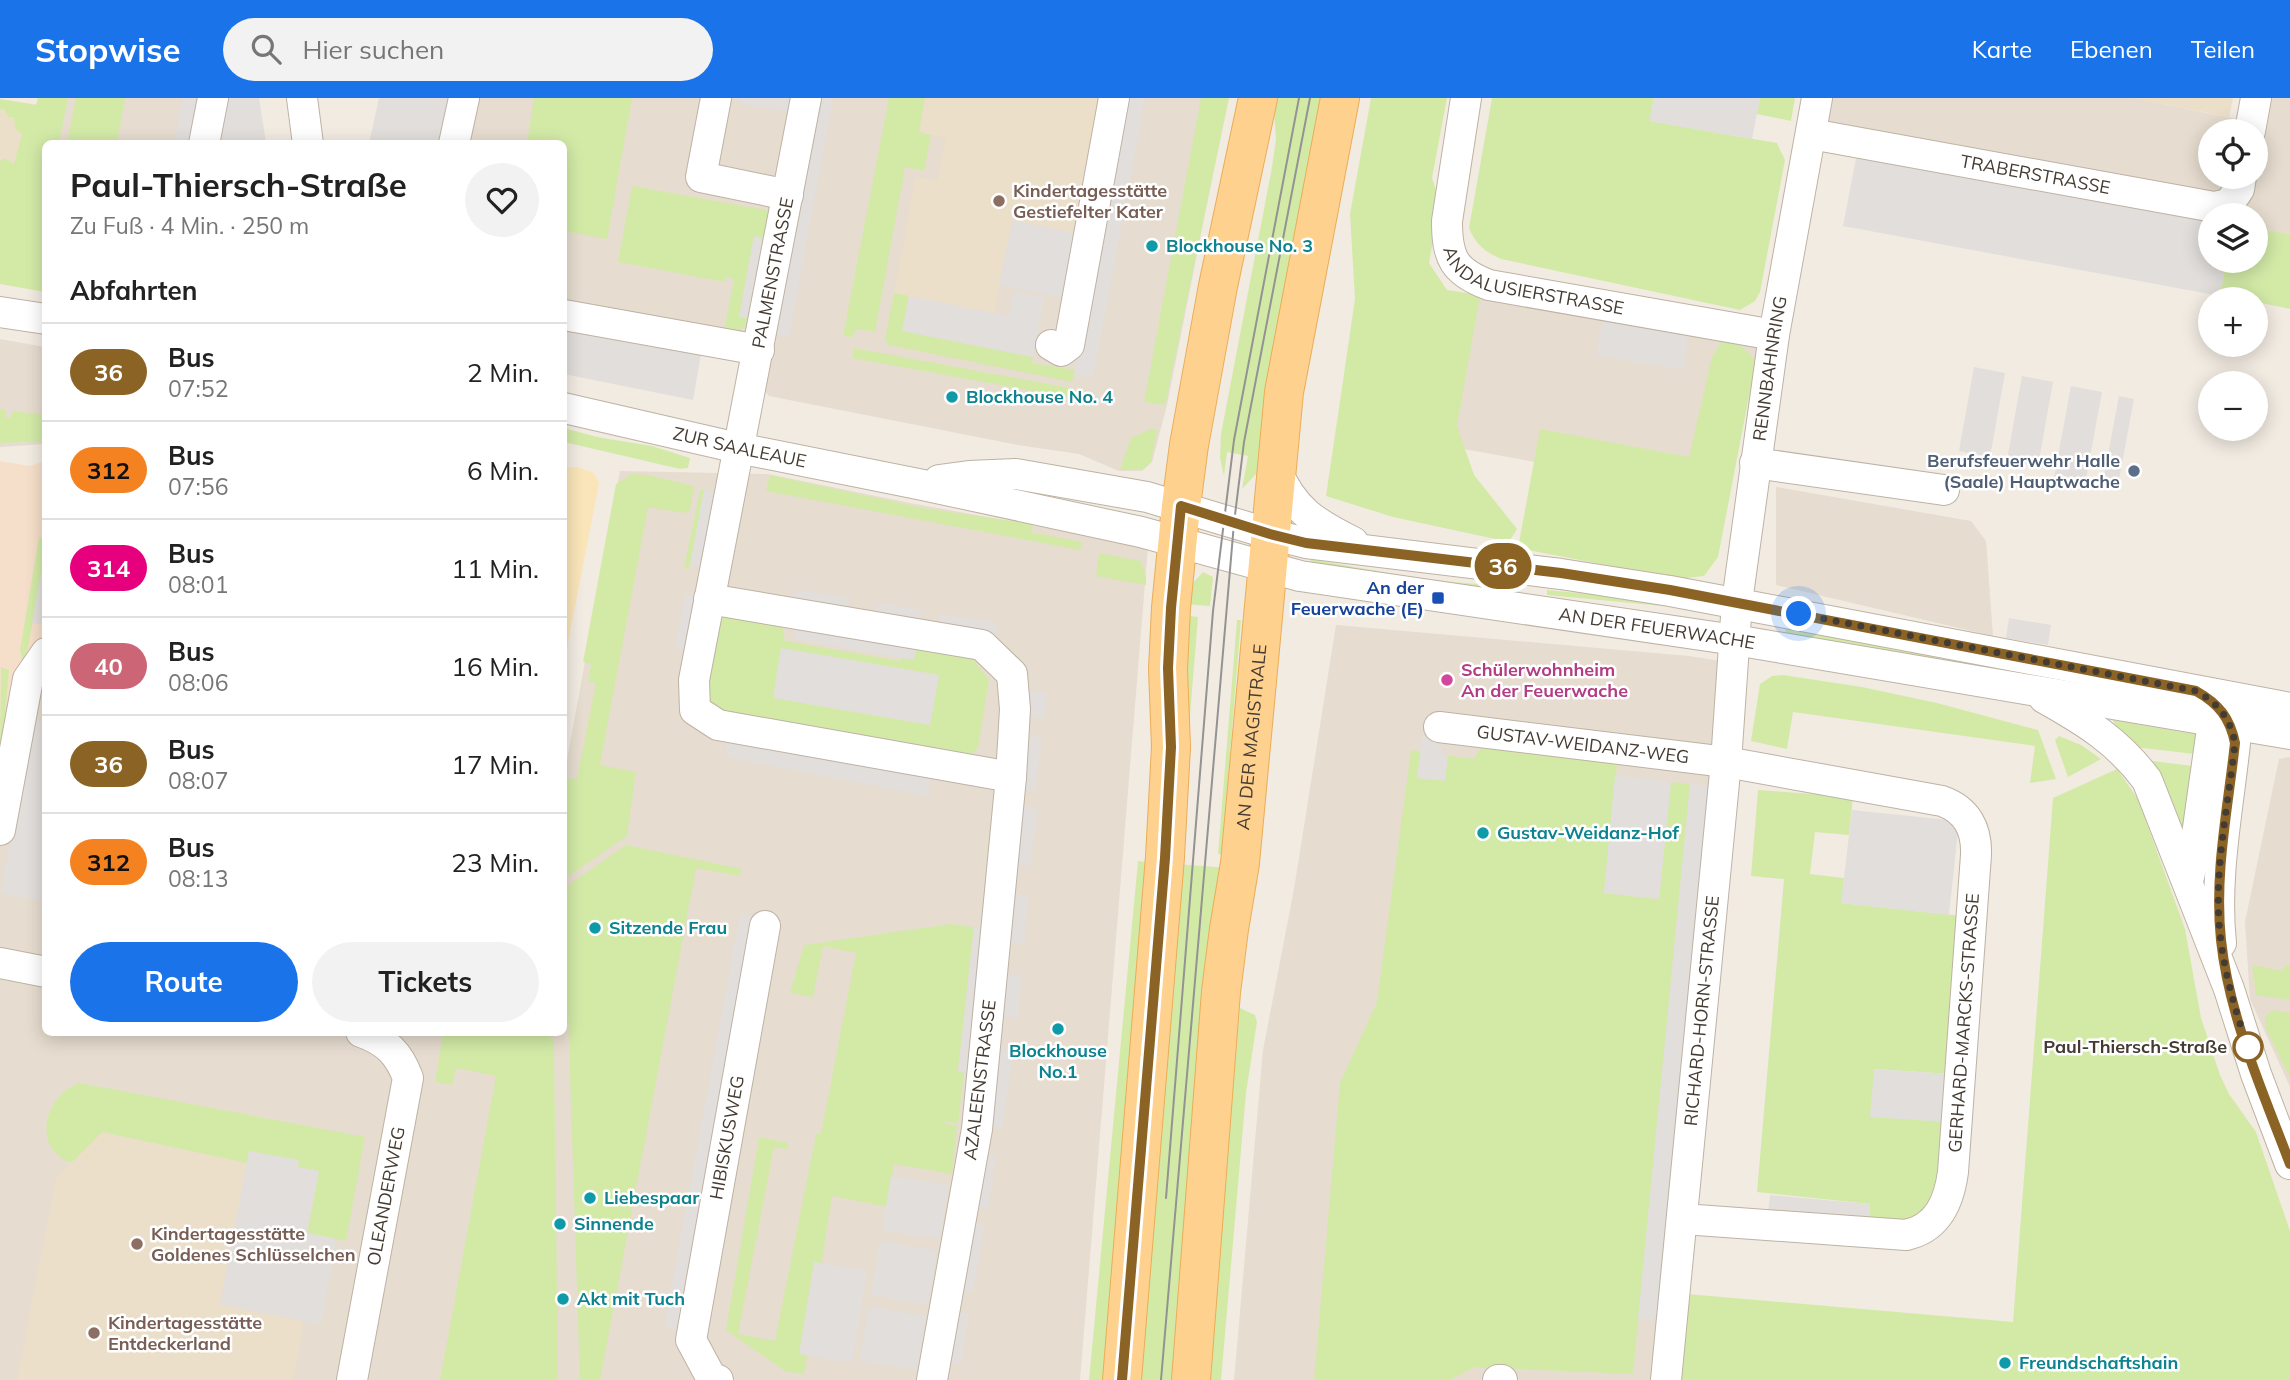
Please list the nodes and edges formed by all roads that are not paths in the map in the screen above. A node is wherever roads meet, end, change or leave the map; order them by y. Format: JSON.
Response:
{"nodes":[{"id":1,"x":213,"y":98,"type":"edge"},
{"id":2,"x":302,"y":98,"type":"edge"},
{"id":3,"x":464,"y":98,"type":"edge"},
{"id":4,"x":716,"y":98,"type":"edge"},
{"id":5,"x":806,"y":98,"type":"edge"},
{"id":6,"x":1114,"y":98,"type":"edge"},
{"id":7,"x":1258,"y":98,"type":"edge"},
{"id":8,"x":1340,"y":98,"type":"edge"},
{"id":9,"x":1466,"y":98,"type":"edge"},
{"id":10,"x":1817,"y":98,"type":"edge"},
{"id":11,"x":2256,"y":98,"type":"edge"},
{"id":12,"x":2252,"y":119,"type":"edge"},
{"id":13,"x":1811,"y":134,"type":"junction"},
{"id":14,"x":205,"y":140,"type":"edge"},
{"id":15,"x":307,"y":140,"type":"edge"},
{"id":16,"x":455,"y":140,"type":"edge"},
{"id":17,"x":2239,"y":189,"type":"edge"},
{"id":18,"x":788,"y":195,"type":"junction"},
{"id":19,"x":0,"y":312,"type":"edge"},
{"id":20,"x":567,"y":316,"type":"edge"},
{"id":21,"x":42,"y":318,"type":"edge"},
{"id":22,"x":1774,"y":335,"type":"junction"},
{"id":23,"x":1051,"y":345,"type":"dead end"},
{"id":24,"x":759,"y":350,"type":"junction"},
{"id":25,"x":567,"y":409,"type":"edge"},
{"id":26,"x":738,"y":448,"type":"junction"},
{"id":27,"x":1755,"y":463,"type":"junction"},
{"id":28,"x":1276,"y":469,"type":"junction"},
{"id":29,"x":1944,"y":490,"type":"dead end"},
{"id":30,"x":1179,"y":524,"type":"junction"},
{"id":31,"x":1366,"y":549,"type":"junction"},
{"id":32,"x":1268,"y":551,"type":"junction"},
{"id":33,"x":709,"y":599,"type":"junction"},
{"id":34,"x":1737,"y":602,"type":"junction"},
{"id":35,"x":1735,"y":640,"type":"junction"},
{"id":36,"x":42,"y":659,"type":"edge"},
{"id":37,"x":2031,"y":691,"type":"junction"},
{"id":38,"x":2225,"y":713,"type":"junction"},
{"id":39,"x":2285,"y":725,"type":"edge"},
{"id":40,"x":1439,"y":727,"type":"dead end"},
{"id":41,"x":6,"y":760,"type":"edge"},
{"id":42,"x":1726,"y":762,"type":"junction"},
{"id":43,"x":1011,"y":777,"type":"junction"},
{"id":44,"x":2231,"y":780,"type":"junction"},
{"id":45,"x":0,"y":830,"type":"edge"},
{"id":46,"x":2188,"y":881,"type":"junction"},
{"id":47,"x":765,"y":926,"type":"dead end"},
{"id":48,"x":0,"y":963,"type":"edge"},
{"id":49,"x":42,"y":971,"type":"edge"},
{"id":50,"x":2229,"y":989,"type":"junction"},
{"id":51,"x":372,"y":1036,"type":"edge"},
{"id":52,"x":2290,"y":1164,"type":"edge"},
{"id":53,"x":1683,"y":1219,"type":"junction"},
{"id":54,"x":352,"y":1380,"type":"edge"},
{"id":55,"x":718,"y":1380,"type":"edge"},
{"id":56,"x":932,"y":1380,"type":"edge"},
{"id":57,"x":1122,"y":1380,"type":"edge"},
{"id":58,"x":1191,"y":1380,"type":"edge"},
{"id":59,"x":1666,"y":1380,"type":"edge"}],
"edges":[{"from":1,"to":14,"type":"street"},
{"from":2,"to":15,"type":"street"},
{"from":3,"to":16,"type":"street"},
{"from":4,"to":18,"type":"street"},
{"from":5,"to":18,"type":"street","name":"PALMENSTRASSE"},
{"from":6,"to":23,"type":"street"},
{"from":7,"to":30,"type":"main road"},
{"from":8,"to":28,"type":"main road","name":"AN DER MAGISTRALE"},
{"from":9,"to":22,"type":"street","name":"ANDALUSIERSTRASSE"},
{"from":10,"to":13,"type":"street","name":"RENNBAHNRING"},
{"from":11,"to":12,"type":"street"},
{"from":13,"to":17,"type":"street","name":"TRABERSTRASSE"},
{"from":13,"to":22,"type":"street","name":"RENNBAHNRING"},
{"from":18,"to":24,"type":"street","name":"PALMENSTRASSE"},
{"from":19,"to":21,"type":"street"},
{"from":20,"to":24,"type":"street"},
{"from":22,"to":27,"type":"street","name":"RENNBAHNRING"},
{"from":24,"to":26,"type":"street","name":"PALMENSTRASSE"},
{"from":25,"to":26,"type":"street","name":"ZUR SAALEAUE"},
{"from":26,"to":30,"type":"street","name":"ZUR SAALEAUE"},
{"from":26,"to":33,"type":"street"},
{"from":27,"to":29,"type":"street"},
{"from":27,"to":34,"type":"street","name":"RENNBAHNRING"},
{"from":28,"to":31,"type":"street"},
{"from":28,"to":32,"type":"main road","name":"AN DER MAGISTRALE"},
{"from":30,"to":32,"type":"street","name":"ZUR SAALEAUE"},
{"from":30,"to":57,"type":"main road"},
{"from":31,"to":32,"type":"street","name":"AN DER FEUERWACHE"},
{"from":31,"to":34,"type":"street","name":"AN DER FEUERWACHE"},
{"from":32,"to":35,"type":"street","name":"AN DER FEUERWACHE"},
{"from":32,"to":58,"type":"main road","name":"AN DER MAGISTRALE"},
{"from":33,"to":43,"type":"street","name":"AZALEENSTRASSE"},
{"from":33,"to":43,"type":"street"},
{"from":34,"to":35,"type":"street","name":"RENNBAHNRING"},
{"from":34,"to":38,"type":"street","name":"AN DER FEUERWACHE"},
{"from":35,"to":37,"type":"street","name":"AN DER FEUERWACHE"},
{"from":35,"to":42,"type":"street","name":"RICHARD-HORN-STRASSE"},
{"from":36,"to":41,"type":"street"},
{"from":37,"to":38,"type":"street","name":"AN DER FEUERWACHE"},
{"from":37,"to":46,"type":"street"},
{"from":38,"to":39,"type":"street","name":"AN DER FEUERWACHE"},
{"from":38,"to":44,"type":"street"},
{"from":38,"to":46,"type":"street"},
{"from":39,"to":44,"type":"street","name":"AN DER FEUERWACHE"},
{"from":40,"to":42,"type":"street","name":"GUSTAV-WEIDANZ-WEG"},
{"from":41,"to":45,"type":"street"},
{"from":42,"to":53,"type":"street","name":"RICHARD-HORN-STRASSE"},
{"from":42,"to":53,"type":"street","name":"GERHARD-MARCKS-STRASSE"},
{"from":43,"to":56,"type":"street","name":"AZALEENSTRASSE"},
{"from":44,"to":50,"type":"street"},
{"from":46,"to":50,"type":"street"},
{"from":47,"to":55,"type":"street","name":"HIBISKUSWEG"},
{"from":48,"to":49,"type":"street"},
{"from":50,"to":52,"type":"street"},
{"from":51,"to":54,"type":"street","name":"OLEANDERWEG"},
{"from":53,"to":59,"type":"street","name":"RICHARD-HORN-STRASSE"}]}
